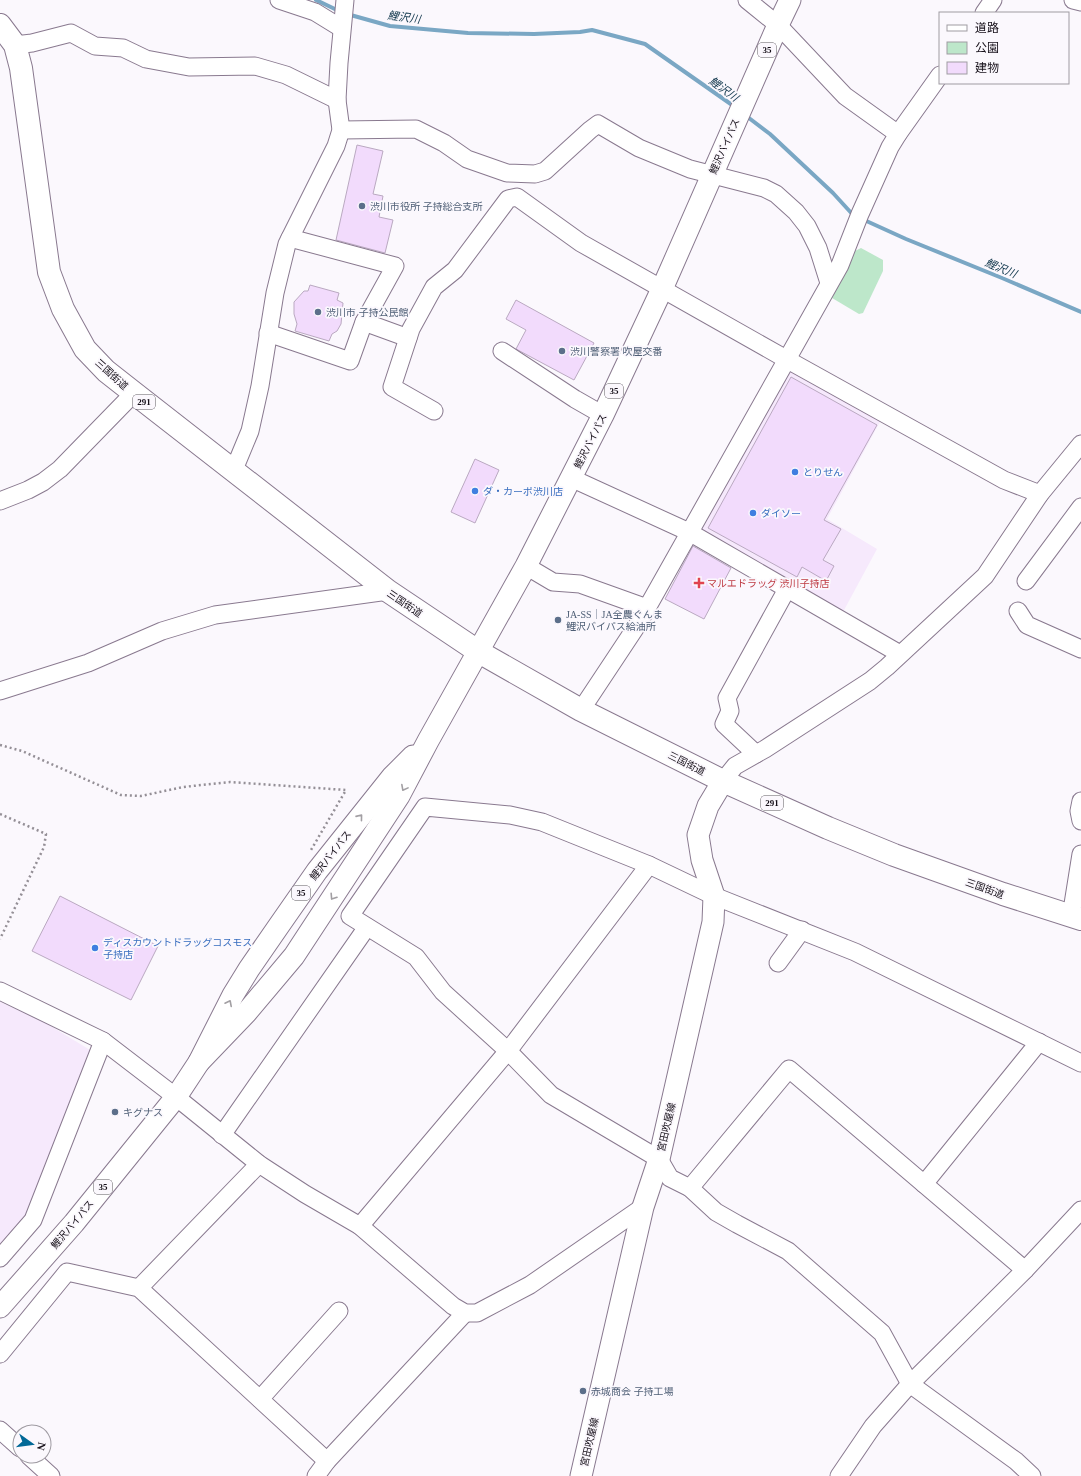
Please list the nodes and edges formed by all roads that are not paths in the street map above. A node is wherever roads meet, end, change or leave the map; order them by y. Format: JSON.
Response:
{"nodes":[{"id":1,"x":279,"y":0,"type":"edge"},
{"id":2,"x":346,"y":0,"type":"edge"},
{"id":3,"x":748,"y":0,"type":"edge"},
{"id":4,"x":790,"y":0,"type":"edge"},
{"id":5,"x":993,"y":0,"type":"edge"},
{"id":6,"x":1073,"y":0,"type":"edge"},
{"id":7,"x":1081,"y":2,"type":"edge"},
{"id":8,"x":985,"y":12,"type":"edge"},
{"id":9,"x":342,"y":24,"type":"junction"},
{"id":10,"x":0,"y":25,"type":"edge"},
{"id":11,"x":778,"y":25,"type":"junction"},
{"id":12,"x":15,"y":46,"type":"junction"},
{"id":13,"x":939,"y":76,"type":"edge"},
{"id":14,"x":337,"y":100,"type":"junction"},
{"id":15,"x":341,"y":130,"type":"junction"},
{"id":16,"x":898,"y":134,"type":"junction"},
{"id":17,"x":712,"y":174,"type":"junction"},
{"id":18,"x":290,"y":238,"type":"junction"},
{"id":19,"x":829,"y":283,"type":"junction"},
{"id":20,"x":662,"y":289,"type":"junction"},
{"id":21,"x":364,"y":322,"type":"junction"},
{"id":22,"x":268,"y":333,"type":"junction"},
{"id":23,"x":408,"y":338,"type":"junction"},
{"id":24,"x":502,"y":351,"type":"dead end"},
{"id":25,"x":786,"y":359,"type":"junction"},
{"id":26,"x":134,"y":393,"type":"junction"},
{"id":27,"x":434,"y":411,"type":"dead end"},
{"id":28,"x":603,"y":415,"type":"junction"},
{"id":29,"x":1078,"y":452,"type":"edge"},
{"id":30,"x":233,"y":472,"type":"junction"},
{"id":31,"x":571,"y":478,"type":"junction"},
{"id":32,"x":1040,"y":494,"type":"junction"},
{"id":33,"x":0,"y":501,"type":"edge"},
{"id":34,"x":1081,"y":507,"type":"edge"},
{"id":35,"x":689,"y":532,"type":"junction"},
{"id":36,"x":526,"y":566,"type":"junction"},
{"id":37,"x":1026,"y":581,"type":"dead end"},
{"id":38,"x":787,"y":589,"type":"junction"},
{"id":39,"x":388,"y":591,"type":"junction"},
{"id":40,"x":647,"y":608,"type":"junction"},
{"id":41,"x":1018,"y":611,"type":"dead end"},
{"id":42,"x":1081,"y":649,"type":"edge"},
{"id":43,"x":479,"y":652,"type":"junction"},
{"id":44,"x":900,"y":654,"type":"junction"},
{"id":45,"x":0,"y":691,"type":"edge"},
{"id":46,"x":581,"y":710,"type":"junction"},
{"id":47,"x":428,"y":741,"type":"junction"},
{"id":48,"x":756,"y":754,"type":"junction"},
{"id":49,"x":723,"y":781,"type":"junction"},
{"id":50,"x":1081,"y":801,"type":"edge"},
{"id":51,"x":1081,"y":821,"type":"edge"},
{"id":52,"x":1081,"y":854,"type":"edge"},
{"id":53,"x":649,"y":865,"type":"junction"},
{"id":54,"x":714,"y":896,"type":"junction"},
{"id":55,"x":1075,"y":917,"type":"edge"},
{"id":56,"x":368,"y":927,"type":"junction"},
{"id":57,"x":802,"y":930,"type":"junction"},
{"id":58,"x":778,"y":963,"type":"dead end"},
{"id":59,"x":0,"y":991,"type":"edge"},
{"id":60,"x":103,"y":1041,"type":"junction"},
{"id":61,"x":1039,"y":1042,"type":"junction"},
{"id":62,"x":508,"y":1051,"type":"junction"},
{"id":63,"x":199,"y":1062,"type":"junction"},
{"id":64,"x":1081,"y":1062,"type":"edge"},
{"id":65,"x":176,"y":1097,"type":"junction"},
{"id":66,"x":222,"y":1135,"type":"junction"},
{"id":67,"x":659,"y":1159,"type":"junction"},
{"id":68,"x":259,"y":1164,"type":"junction"},
{"id":69,"x":924,"y":1184,"type":"junction"},
{"id":70,"x":690,"y":1188,"type":"junction"},
{"id":71,"x":643,"y":1207,"type":"junction"},
{"id":72,"x":1081,"y":1210,"type":"edge"},
{"id":73,"x":360,"y":1226,"type":"junction"},
{"id":74,"x":0,"y":1258,"type":"edge"},
{"id":75,"x":1025,"y":1270,"type":"junction"},
{"id":76,"x":139,"y":1288,"type":"junction"},
{"id":77,"x":0,"y":1307,"type":"edge"},
{"id":78,"x":339,"y":1311,"type":"dead end"},
{"id":79,"x":465,"y":1313,"type":"junction"},
{"id":80,"x":0,"y":1354,"type":"edge"},
{"id":81,"x":910,"y":1384,"type":"junction"},
{"id":82,"x":260,"y":1399,"type":"junction"},
{"id":83,"x":0,"y":1430,"type":"edge"},
{"id":84,"x":12,"y":1441,"type":"edge"},
{"id":85,"x":327,"y":1461,"type":"junction"},
{"id":86,"x":38,"y":1464,"type":"edge"},
{"id":87,"x":51,"y":1476,"type":"edge"},
{"id":88,"x":316,"y":1476,"type":"edge"},
{"id":89,"x":581,"y":1476,"type":"edge"},
{"id":90,"x":839,"y":1476,"type":"edge"},
{"id":91,"x":1032,"y":1476,"type":"edge"}],
"edges":[{"from":1,"to":9,"type":"street"},
{"from":2,"to":9,"type":"street"},
{"from":3,"to":11,"type":"street"},
{"from":4,"to":11,"type":"main road","name":"鯉沢バイパス","number":"35"},
{"from":5,"to":8,"type":"street"},
{"from":6,"to":7,"type":"street"},
{"from":9,"to":14,"type":"street"},
{"from":10,"to":12,"type":"highway","name":"三国街道","number":"291"},
{"from":11,"to":16,"type":"street"},
{"from":11,"to":17,"type":"main road","name":"鯉沢バイパス","number":"35"},
{"from":12,"to":14,"type":"street"},
{"from":12,"to":26,"type":"highway","name":"三国街道","number":"291"},
{"from":13,"to":16,"type":"street"},
{"from":14,"to":15,"type":"street"},
{"from":15,"to":17,"type":"street"},
{"from":15,"to":18,"type":"street"},
{"from":16,"to":19,"type":"street"},
{"from":17,"to":19,"type":"street"},
{"from":17,"to":20,"type":"main road","name":"鯉沢バイパス","number":"35"},
{"from":18,"to":21,"type":"street"},
{"from":18,"to":22,"type":"street"},
{"from":19,"to":25,"type":"street"},
{"from":20,"to":23,"type":"street"},
{"from":20,"to":25,"type":"street"},
{"from":20,"to":28,"type":"main road","name":"鯉沢バイパス","number":"35"},
{"from":21,"to":22,"type":"street"},
{"from":21,"to":23,"type":"street"},
{"from":22,"to":30,"type":"street"},
{"from":23,"to":27,"type":"street"},
{"from":24,"to":28,"type":"street"},
{"from":25,"to":32,"type":"street"},
{"from":25,"to":35,"type":"street"},
{"from":26,"to":30,"type":"highway","name":"三国街道","number":"291"},
{"from":26,"to":33,"type":"street"},
{"from":28,"to":31,"type":"main road","name":"鯉沢バイパス","number":"35"},
{"from":29,"to":32,"type":"street"},
{"from":30,"to":39,"type":"highway","name":"三国街道","number":"291"},
{"from":31,"to":35,"type":"street"},
{"from":31,"to":36,"type":"main road","name":"鯉沢バイパス","number":"35"},
{"from":32,"to":44,"type":"street"},
{"from":34,"to":37,"type":"street"},
{"from":35,"to":38,"type":"street"},
{"from":35,"to":40,"type":"street"},
{"from":36,"to":40,"type":"street"},
{"from":36,"to":43,"type":"main road","name":"鯉沢バイパス","number":"35"},
{"from":38,"to":44,"type":"street"},
{"from":38,"to":48,"type":"street"},
{"from":39,"to":43,"type":"highway","name":"三国街道","number":"291"},
{"from":39,"to":45,"type":"street"},
{"from":40,"to":46,"type":"street"},
{"from":41,"to":42,"type":"street"},
{"from":43,"to":46,"type":"highway","name":"三国街道","number":"291"},
{"from":43,"to":47,"type":"main road","name":"鯉沢バイパス","number":"35"},
{"from":44,"to":48,"type":"street"},
{"from":46,"to":49,"type":"highway","name":"三国街道","number":"291"},
{"from":47,"to":63,"type":"main road","name":"鯉沢バイパス","number":"35","one_way":true},
{"from":63,"to":47,"type":"main road","name":"鯉沢バイパス","number":"35","one_way":true},
{"from":48,"to":49,"type":"street"},
{"from":49,"to":54,"type":"main road","name":"宮田吹屋線"},
{"from":49,"to":55,"type":"highway","name":"三国街道","number":"291"},
{"from":50,"to":51,"type":"street"},
{"from":52,"to":55,"type":"street"},
{"from":53,"to":54,"type":"street"},
{"from":53,"to":56,"type":"street"},
{"from":53,"to":62,"type":"street"},
{"from":54,"to":57,"type":"street"},
{"from":54,"to":67,"type":"main road","name":"宮田吹屋線"},
{"from":56,"to":62,"type":"street"},
{"from":56,"to":66,"type":"street"},
{"from":57,"to":58,"type":"street"},
{"from":57,"to":61,"type":"street"},
{"from":59,"to":60,"type":"street"},
{"from":60,"to":65,"type":"street"},
{"from":60,"to":74,"type":"street"},
{"from":61,"to":64,"type":"street"},
{"from":61,"to":69,"type":"street"},
{"from":62,"to":67,"type":"street"},
{"from":62,"to":73,"type":"street"},
{"from":63,"to":65,"type":"main road","name":"鯉沢バイパス","number":"35"},
{"from":65,"to":66,"type":"street"},
{"from":65,"to":77,"type":"main road","name":"鯉沢バイパス","number":"35"},
{"from":66,"to":68,"type":"street"},
{"from":67,"to":70,"type":"street"},
{"from":67,"to":71,"type":"main road","name":"宮田吹屋線"},
{"from":68,"to":73,"type":"street"},
{"from":68,"to":76,"type":"street"},
{"from":69,"to":70,"type":"street"},
{"from":69,"to":75,"type":"street"},
{"from":70,"to":81,"type":"street"},
{"from":71,"to":79,"type":"street"},
{"from":71,"to":89,"type":"main road","name":"宮田吹屋線"},
{"from":72,"to":75,"type":"street"},
{"from":73,"to":79,"type":"street"},
{"from":75,"to":81,"type":"street"},
{"from":76,"to":80,"type":"street"},
{"from":76,"to":82,"type":"street"},
{"from":78,"to":82,"type":"street"},
{"from":79,"to":85,"type":"street"},
{"from":81,"to":90,"type":"street"},
{"from":81,"to":91,"type":"street"},
{"from":82,"to":85,"type":"street"},
{"from":83,"to":84,"type":"street"},
{"from":85,"to":88,"type":"street"},
{"from":86,"to":87,"type":"street"}]}
